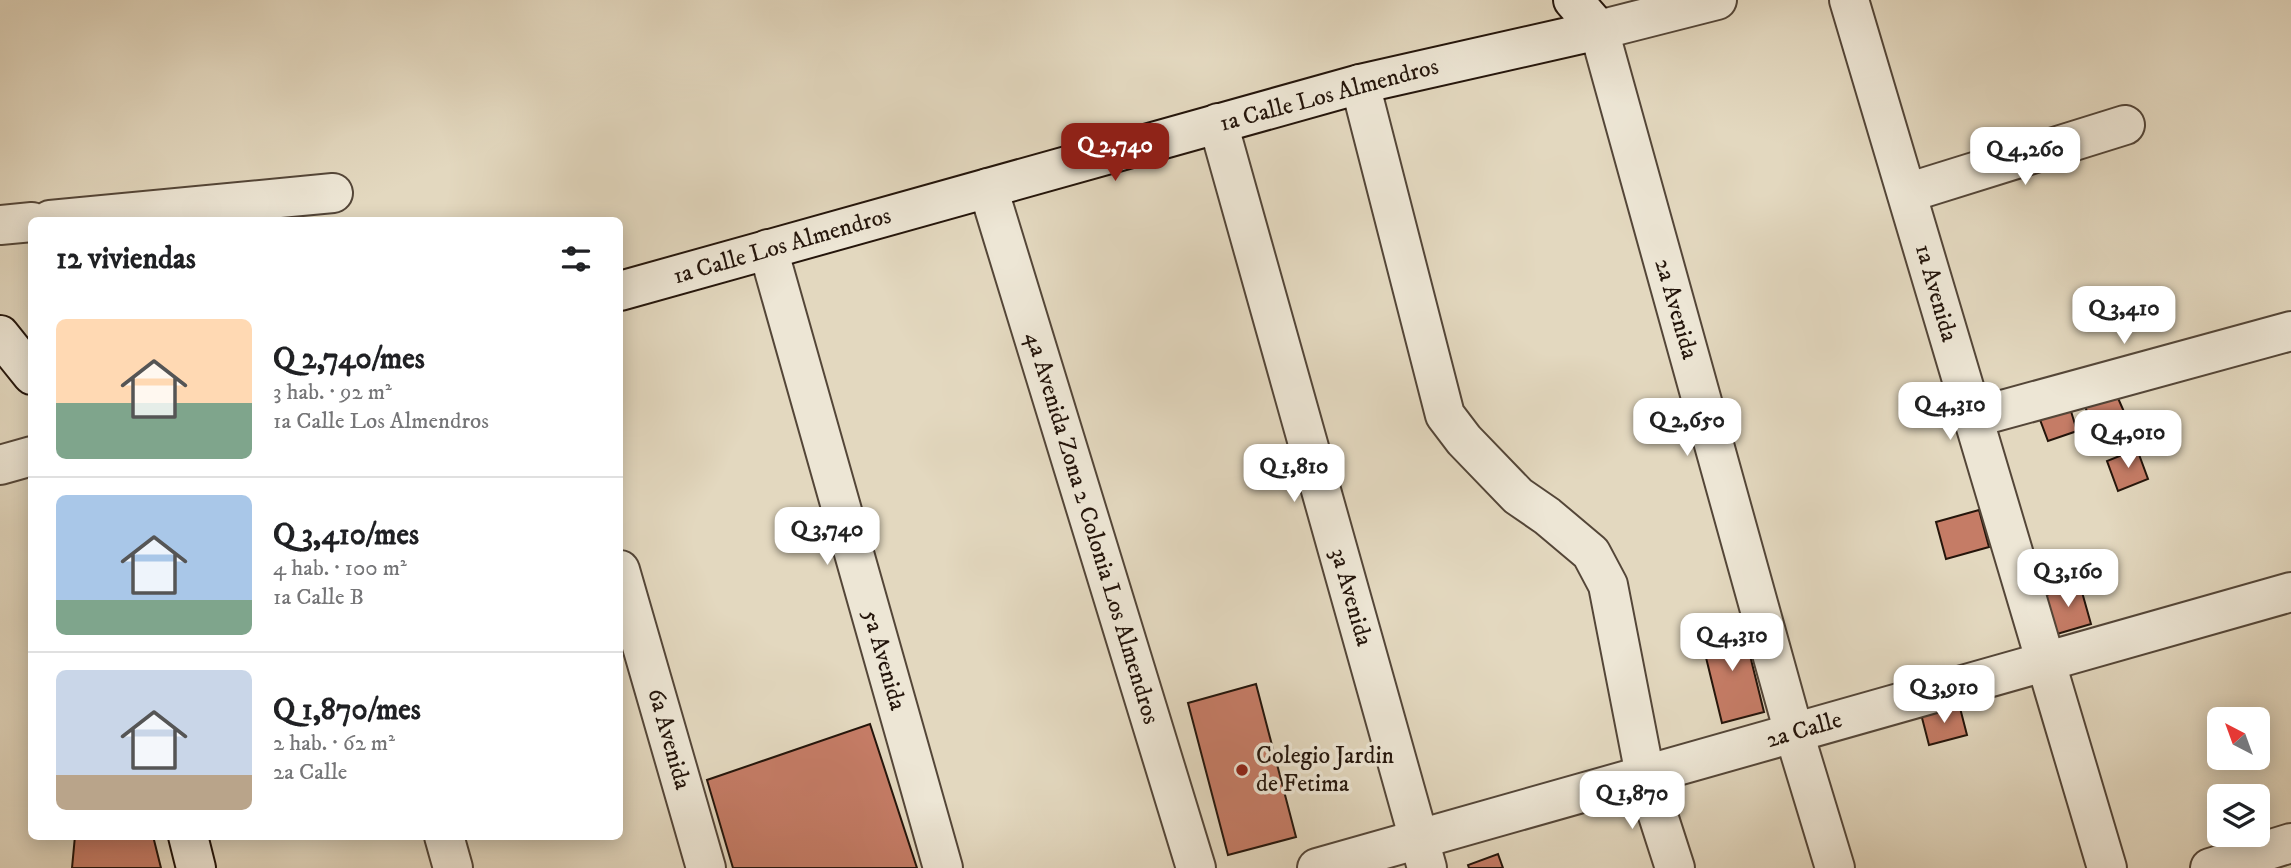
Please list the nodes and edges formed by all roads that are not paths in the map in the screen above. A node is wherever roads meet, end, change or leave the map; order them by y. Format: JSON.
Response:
{"nodes":[{"id":1,"x":1573,"y":0,"type":"edge"},
{"id":2,"x":1717,"y":0,"type":"edge"},
{"id":3,"x":1849,"y":0,"type":"edge"},
{"id":4,"x":1599,"y":30,"type":"junction"},
{"id":5,"x":1360,"y":84,"type":"junction"},
{"id":6,"x":1218,"y":124,"type":"junction"},
{"id":7,"x":2125,"y":125,"type":"dead end"},
{"id":8,"x":988,"y":188,"type":"junction"},
{"id":9,"x":333,"y":193,"type":"dead end"},
{"id":10,"x":1907,"y":193,"type":"junction"},
{"id":11,"x":81,"y":217,"type":"edge"},
{"id":12,"x":28,"y":222,"type":"edge"},
{"id":13,"x":0,"y":225,"type":"edge"},
{"id":14,"x":768,"y":249,"type":"junction"},
{"id":15,"x":623,"y":290,"type":"edge"},
{"id":16,"x":2291,"y":331,"type":"edge"},
{"id":17,"x":0,"y":335,"type":"edge"},
{"id":18,"x":28,"y":370,"type":"edge"},
{"id":19,"x":1973,"y":418,"type":"junction"},
{"id":20,"x":28,"y":457,"type":"edge"},
{"id":21,"x":0,"y":464,"type":"edge"},
{"id":22,"x":623,"y":580,"type":"edge"},
{"id":23,"x":2291,"y":592,"type":"edge"},
{"id":24,"x":2046,"y":662,"type":"junction"},
{"id":25,"x":1794,"y":733,"type":"junction"},
{"id":26,"x":1645,"y":775,"type":"junction"},
{"id":27,"x":189,"y":840,"type":"edge"},
{"id":28,"x":445,"y":840,"type":"edge"},
{"id":29,"x":2291,"y":843,"type":"edge"},
{"id":30,"x":1423,"y":854,"type":"edge"},
{"id":31,"x":196,"y":868,"type":"edge"},
{"id":32,"x":453,"y":868,"type":"edge"},
{"id":33,"x":706,"y":868,"type":"edge"},
{"id":34,"x":943,"y":868,"type":"edge"},
{"id":35,"x":1196,"y":868,"type":"edge"},
{"id":36,"x":1317,"y":868,"type":"edge"},
{"id":37,"x":1675,"y":868,"type":"edge"},
{"id":38,"x":1835,"y":868,"type":"edge"},
{"id":39,"x":2107,"y":868,"type":"edge"},
{"id":40,"x":2210,"y":868,"type":"edge"}],
"edges":[{"from":1,"to":4,"type":"street","name":"2a Avenida"},
{"from":2,"to":4,"type":"street","name":"1a Calle Los Almendros"},
{"from":3,"to":10,"type":"street","name":"1a Avenida"},
{"from":4,"to":5,"type":"street","name":"1a Calle Los Almendros"},
{"from":4,"to":25,"type":"street","name":"2a Avenida"},
{"from":5,"to":6,"type":"street","name":"1a Calle Los Almendros"},
{"from":5,"to":26,"type":"street"},
{"from":6,"to":8,"type":"street","name":"1a Calle Los Almendros"},
{"from":6,"to":30,"type":"street","name":"3a Avenida"},
{"from":7,"to":10,"type":"street"},
{"from":8,"to":14,"type":"street","name":"1a Calle Los Almendros"},
{"from":8,"to":35,"type":"street","name":"4a Avenida Zona 2 Colonia Los Almendros"},
{"from":9,"to":11,"type":"street"},
{"from":10,"to":19,"type":"street","name":"1a Avenida"},
{"from":12,"to":13,"type":"street"},
{"from":14,"to":15,"type":"street","name":"1a Calle Los Almendros"},
{"from":14,"to":34,"type":"street","name":"5a Avenida"},
{"from":16,"to":19,"type":"street"},
{"from":17,"to":18,"type":"street"},
{"from":19,"to":24,"type":"street","name":"1a Avenida"},
{"from":20,"to":21,"type":"street"},
{"from":22,"to":33,"type":"street","name":"6a Avenida"},
{"from":23,"to":24,"type":"street","name":"2a Calle"},
{"from":24,"to":25,"type":"street","name":"2a Calle"},
{"from":24,"to":39,"type":"street","name":"1a Avenida"},
{"from":25,"to":26,"type":"street","name":"2a Calle"},
{"from":25,"to":38,"type":"street","name":"2a Avenida"},
{"from":26,"to":30,"type":"street","name":"2a Calle"},
{"from":26,"to":37,"type":"street"},
{"from":27,"to":31,"type":"street"},
{"from":28,"to":32,"type":"street"},
{"from":29,"to":40,"type":"street"},
{"from":30,"to":36,"type":"street","name":"2a Calle"}]}
